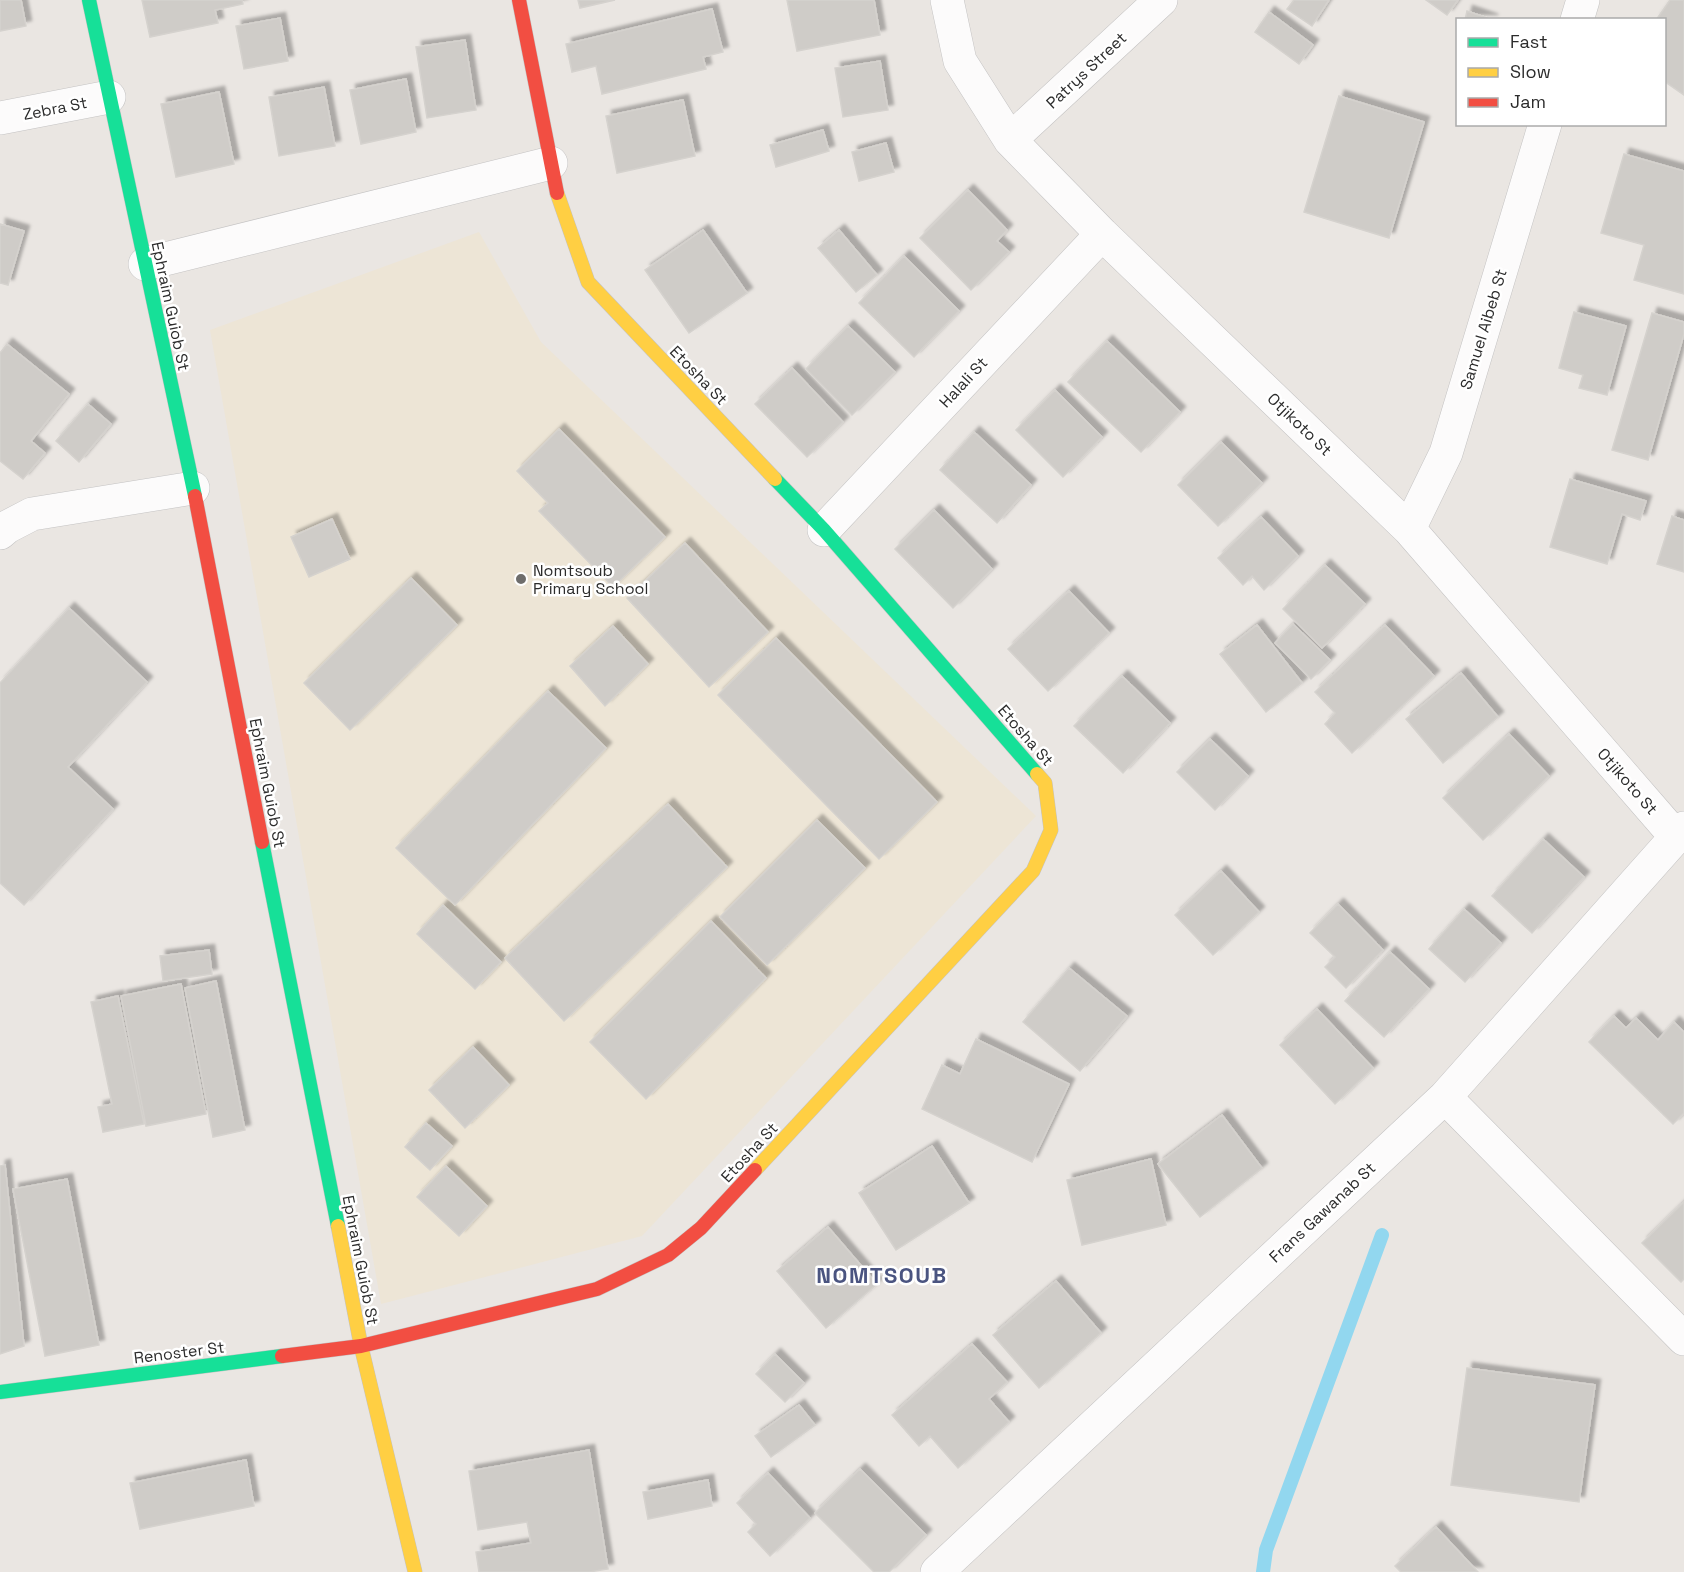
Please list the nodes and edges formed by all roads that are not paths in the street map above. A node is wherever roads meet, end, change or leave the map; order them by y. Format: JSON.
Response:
{"nodes":[{"id":1,"x":88,"y":0,"type":"edge"},
{"id":2,"x":519,"y":0,"type":"edge"},
{"id":3,"x":947,"y":0,"type":"edge"},
{"id":4,"x":1161,"y":0,"type":"edge"},
{"id":5,"x":1583,"y":0,"type":"edge"},
{"id":6,"x":1578,"y":18,"type":"edge"},
{"id":7,"x":109,"y":97,"type":"junction"},
{"id":8,"x":0,"y":118,"type":"edge"},
{"id":9,"x":1544,"y":126,"type":"edge"},
{"id":10,"x":1010,"y":140,"type":"junction"},
{"id":11,"x":551,"y":163,"type":"junction"},
{"id":12,"x":1102,"y":234,"type":"junction"},
{"id":13,"x":145,"y":264,"type":"junction"},
{"id":14,"x":193,"y":488,"type":"junction"},
{"id":15,"x":1409,"y":529,"type":"junction"},
{"id":16,"x":824,"y":530,"type":"junction"},
{"id":17,"x":0,"y":533,"type":"edge"},
{"id":18,"x":1681,"y":833,"type":"edge"},
{"id":19,"x":1445,"y":1097,"type":"junction"},
{"id":20,"x":1684,"y":1339,"type":"edge"},
{"id":21,"x":361,"y":1346,"type":"junction"},
{"id":22,"x":0,"y":1392,"type":"edge"},
{"id":23,"x":415,"y":1572,"type":"edge"},
{"id":24,"x":937,"y":1572,"type":"edge"}],
"edges":[{"from":1,"to":7,"type":"street","name":"Ephraim Guiob St"},
{"from":2,"to":11,"type":"street","name":"Etosha St"},
{"from":3,"to":10,"type":"street","name":"Otjikoto St"},
{"from":4,"to":10,"type":"street","name":"Patrys Street"},
{"from":5,"to":6,"type":"street"},
{"from":7,"to":8,"type":"street","name":"Zebra St"},
{"from":7,"to":13,"type":"street","name":"Ephraim Guiob St"},
{"from":9,"to":15,"type":"street","name":"Samuel Aibeb St"},
{"from":10,"to":12,"type":"street","name":"Otjikoto St"},
{"from":11,"to":13,"type":"street"},
{"from":11,"to":16,"type":"street","name":"Etosha St"},
{"from":12,"to":15,"type":"street","name":"Otjikoto St"},
{"from":12,"to":16,"type":"street","name":"Halali St"},
{"from":13,"to":14,"type":"street","name":"Ephraim Guiob St"},
{"from":14,"to":17,"type":"street"},
{"from":14,"to":21,"type":"street","name":"Ephraim Guiob St"},
{"from":15,"to":18,"type":"street","name":"Otjikoto St"},
{"from":16,"to":21,"type":"street","name":"Etosha St"},
{"from":18,"to":19,"type":"street","name":"Frans Gawanab St"},
{"from":19,"to":20,"type":"street"},
{"from":19,"to":24,"type":"street","name":"Frans Gawanab St"},
{"from":21,"to":22,"type":"street","name":"Renoster St"},
{"from":21,"to":23,"type":"street","name":"Ephraim Guiob St"}]}
